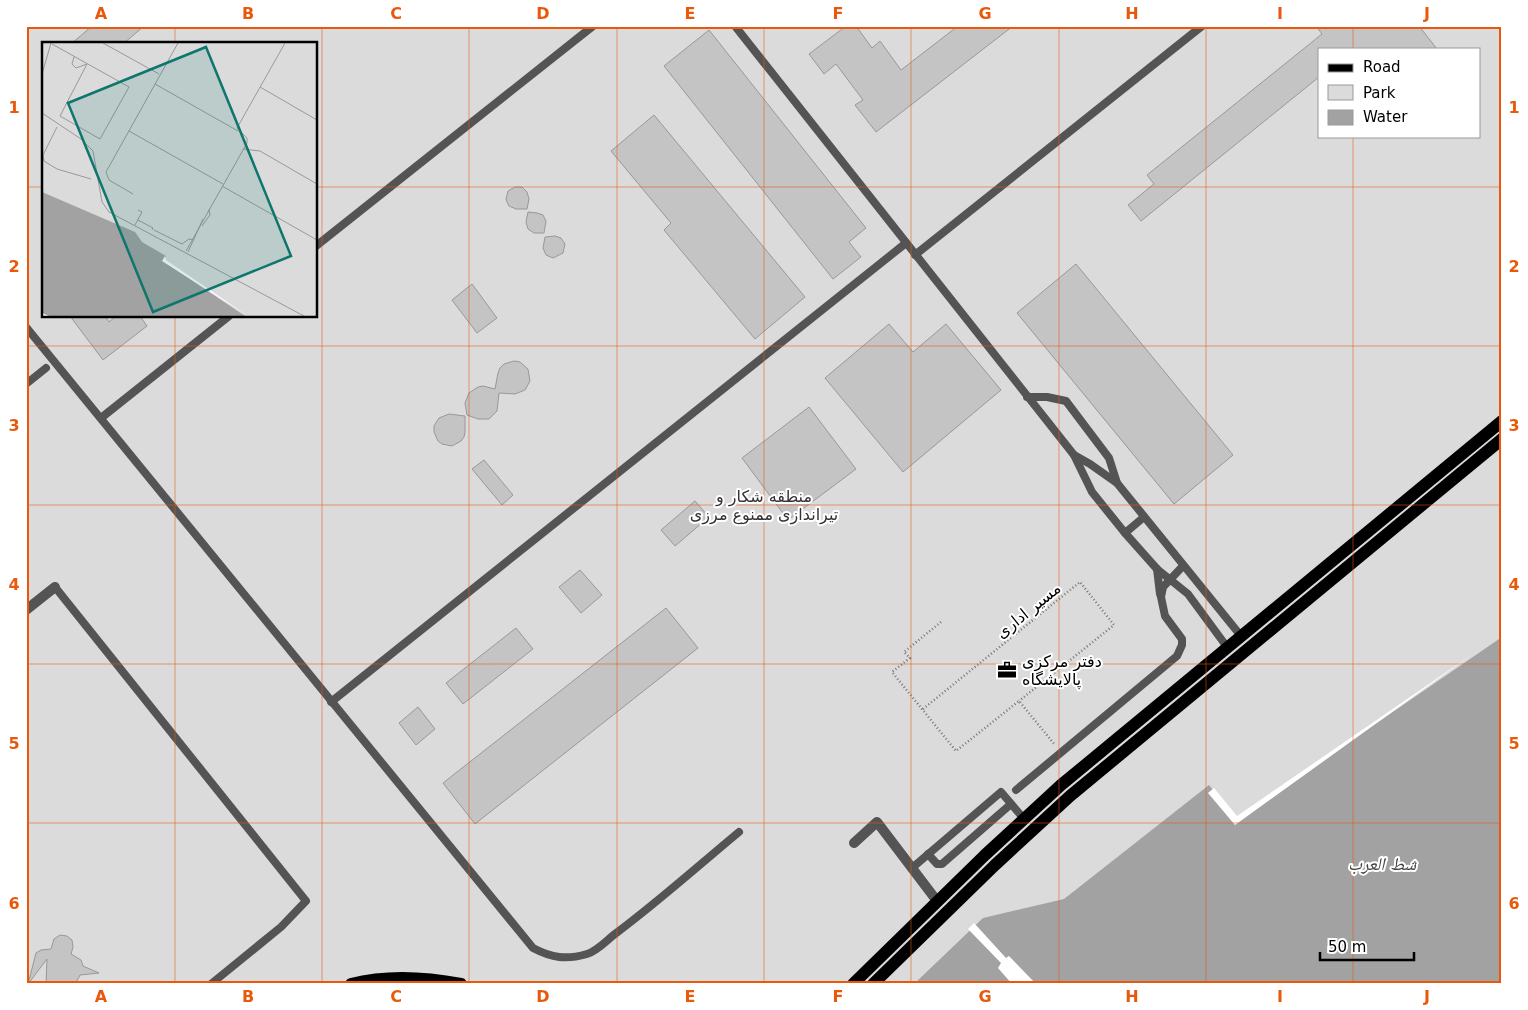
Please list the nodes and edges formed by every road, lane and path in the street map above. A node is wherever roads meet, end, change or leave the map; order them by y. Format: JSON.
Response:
{"nodes":[{"id":1,"x":593,"y":26,"type":"edge"},
{"id":2,"x":735,"y":26,"type":"edge"},
{"id":3,"x":1202,"y":26,"type":"edge"},
{"id":4,"x":906,"y":243,"type":"junction"},
{"id":5,"x":318,"y":244,"type":"edge"},
{"id":6,"x":916,"y":255,"type":"junction"},
{"id":7,"x":226,"y":318,"type":"edge"},
{"id":8,"x":26,"y":327,"type":"edge"},
{"id":9,"x":46,"y":368,"type":"dead end"},
{"id":10,"x":26,"y":384,"type":"edge"},
{"id":11,"x":1028,"y":397,"type":"junction"},
{"id":12,"x":101,"y":418,"type":"junction"},
{"id":13,"x":1502,"y":421,"type":"edge"},
{"id":14,"x":1502,"y":438,"type":"edge"},
{"id":15,"x":1074,"y":455,"type":"junction"},
{"id":16,"x":1116,"y":483,"type":"junction"},
{"id":17,"x":1144,"y":517,"type":"junction"},
{"id":18,"x":1125,"y":534,"type":"junction"},
{"id":19,"x":1183,"y":566,"type":"junction"},
{"id":20,"x":1157,"y":569,"type":"junction"},
{"id":21,"x":1170,"y":580,"type":"junction"},
{"id":22,"x":55,"y":587,"type":"joint"},
{"id":23,"x":1160,"y":597,"type":"junction"},
{"id":24,"x":26,"y":610,"type":"edge"},
{"id":25,"x":941,"y":622,"type":"dead end"},
{"id":26,"x":1241,"y":636,"type":"junction"},
{"id":27,"x":1227,"y":647,"type":"junction"},
{"id":28,"x":1019,"y":701,"type":"junction"},
{"id":29,"x":332,"y":702,"type":"junction"},
{"id":30,"x":923,"y":709,"type":"junction"},
{"id":31,"x":1061,"y":752,"type":"junction"},
{"id":32,"x":1016,"y":790,"type":"dead end"},
{"id":33,"x":1011,"y":804,"type":"junction"},
{"id":34,"x":1024,"y":820,"type":"junction"},
{"id":35,"x":739,"y":832,"type":"dead end"},
{"id":36,"x":854,"y":843,"type":"dead end"},
{"id":37,"x":928,"y":854,"type":"junction"},
{"id":38,"x":912,"y":868,"type":"junction"},
{"id":39,"x":938,"y":902,"type":"junction"},
{"id":40,"x":211,"y":984,"type":"edge"},
{"id":41,"x":351,"y":984,"type":"edge"},
{"id":42,"x":461,"y":984,"type":"edge"},
{"id":43,"x":853,"y":984,"type":"edge"},
{"id":44,"x":873,"y":984,"type":"edge"}],
"edges":[{"from":1,"to":5,"type":"lane"},
{"from":2,"to":4,"type":"lane"},
{"from":3,"to":6,"type":"lane"},
{"from":4,"to":6,"type":"lane"},
{"from":4,"to":29,"type":"lane"},
{"from":6,"to":11,"type":"lane"},
{"from":7,"to":12,"type":"lane"},
{"from":8,"to":12,"type":"lane"},
{"from":9,"to":10,"type":"lane"},
{"from":11,"to":15,"type":"lane"},
{"from":11,"to":16,"type":"lane"},
{"from":12,"to":29,"type":"lane"},
{"from":13,"to":26,"type":"main road"},
{"from":14,"to":44,"type":"main road"},
{"from":15,"to":16,"type":"lane"},
{"from":15,"to":18,"type":"lane"},
{"from":16,"to":17,"type":"lane"},
{"from":17,"to":18,"type":"lane"},
{"from":17,"to":19,"type":"lane"},
{"from":18,"to":20,"type":"lane"},
{"from":19,"to":21,"type":"lane"},
{"from":19,"to":26,"type":"lane"},
{"from":20,"to":21,"type":"lane"},
{"from":20,"to":23,"type":"lane"},
{"from":21,"to":23,"type":"lane"},
{"from":21,"to":27,"type":"lane"},
{"from":22,"to":24,"type":"street"},
{"from":22,"to":40,"type":"lane"},
{"from":23,"to":31,"type":"lane"},
{"from":25,"to":30,"type":"path","name":"مسیر اداری"},
{"from":26,"to":27,"type":"main road"},
{"from":27,"to":34,"type":"main road"},
{"from":28,"to":30,"type":"path","name":"مسیر اداری"},
{"from":28,"to":30,"type":"path","name":"مسیر اداری"},
{"from":28,"to":31,"type":"path"},
{"from":29,"to":35,"type":"lane"},
{"from":31,"to":32,"type":"lane"},
{"from":33,"to":34,"type":"lane"},
{"from":33,"to":37,"type":"lane"},
{"from":33,"to":37,"type":"lane"},
{"from":34,"to":39,"type":"main road"},
{"from":36,"to":38,"type":"street"},
{"from":37,"to":38,"type":"lane"},
{"from":38,"to":39,"type":"street"},
{"from":39,"to":43,"type":"main road"},
{"from":41,"to":42,"type":"main road"}]}
